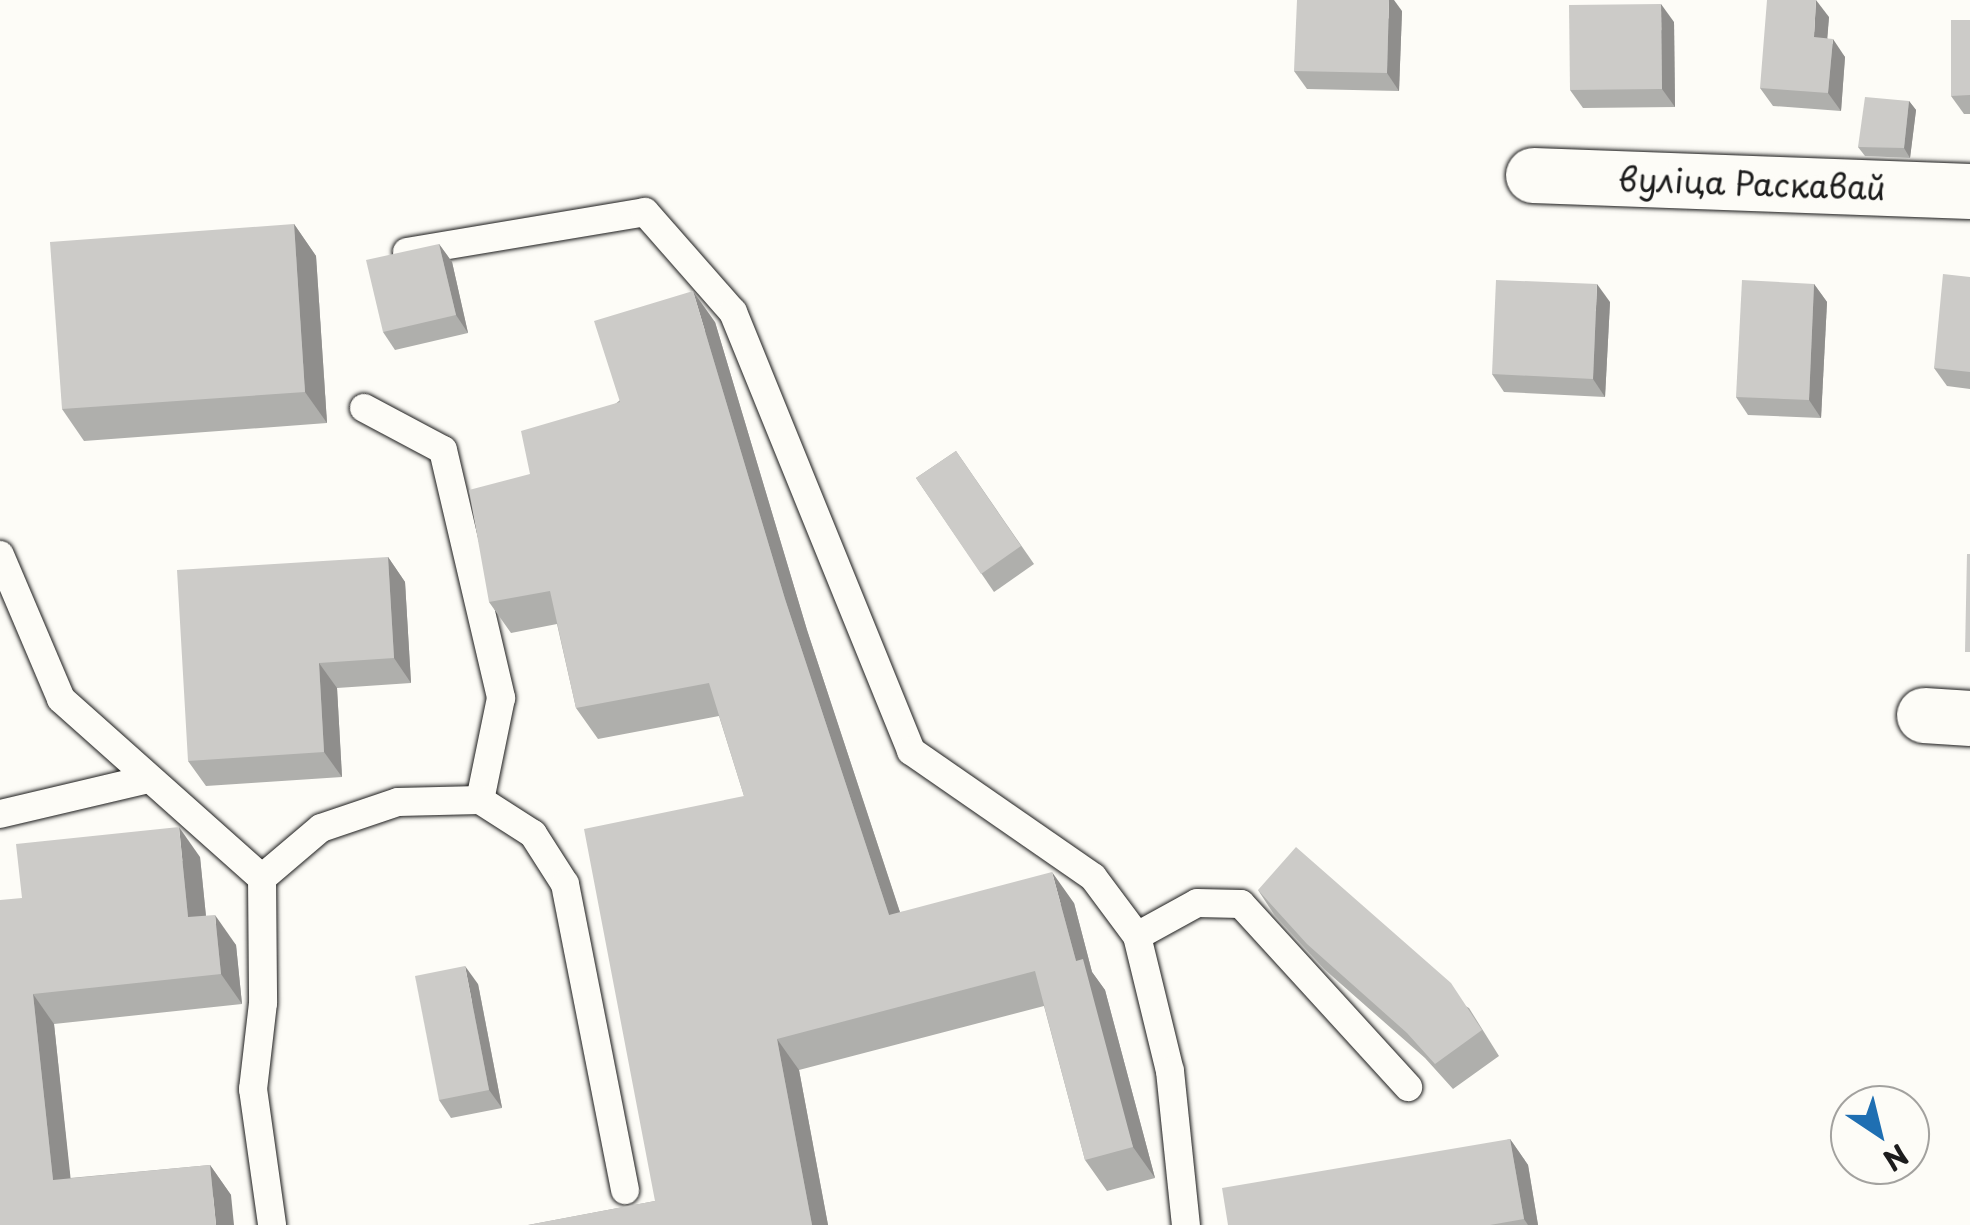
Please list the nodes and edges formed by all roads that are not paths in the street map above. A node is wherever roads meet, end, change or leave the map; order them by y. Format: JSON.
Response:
{"nodes":[{"id":1,"x":1533,"y":175,"type":"dead end"},
{"id":2,"x":1970,"y":191,"type":"edge"},
{"id":3,"x":400,"y":253,"type":"edge"},
{"id":4,"x":364,"y":408,"type":"dead end"},
{"id":5,"x":0,"y":556,"type":"edge"},
{"id":6,"x":148,"y":778,"type":"junction"},
{"id":7,"x":480,"y":800,"type":"junction"},
{"id":8,"x":0,"y":814,"type":"edge"},
{"id":9,"x":262,"y":878,"type":"junction"},
{"id":10,"x":1137,"y":936,"type":"junction"},
{"id":11,"x":1408,"y":1086,"type":"dead end"},
{"id":12,"x":626,"y":1190,"type":"dead end"},
{"id":13,"x":272,"y":1225,"type":"edge"},
{"id":14,"x":1186,"y":1225,"type":"edge"}],
"edges":[{"from":1,"to":2,"type":"street","name":"вуліца Раскавай"},
{"from":3,"to":10,"type":"lane"},
{"from":4,"to":7,"type":"lane"},
{"from":5,"to":6,"type":"lane"},
{"from":6,"to":8,"type":"lane"},
{"from":6,"to":9,"type":"lane"},
{"from":7,"to":9,"type":"lane"},
{"from":7,"to":12,"type":"lane"},
{"from":9,"to":13,"type":"lane"},
{"from":10,"to":11,"type":"lane"},
{"from":10,"to":14,"type":"lane"}]}
